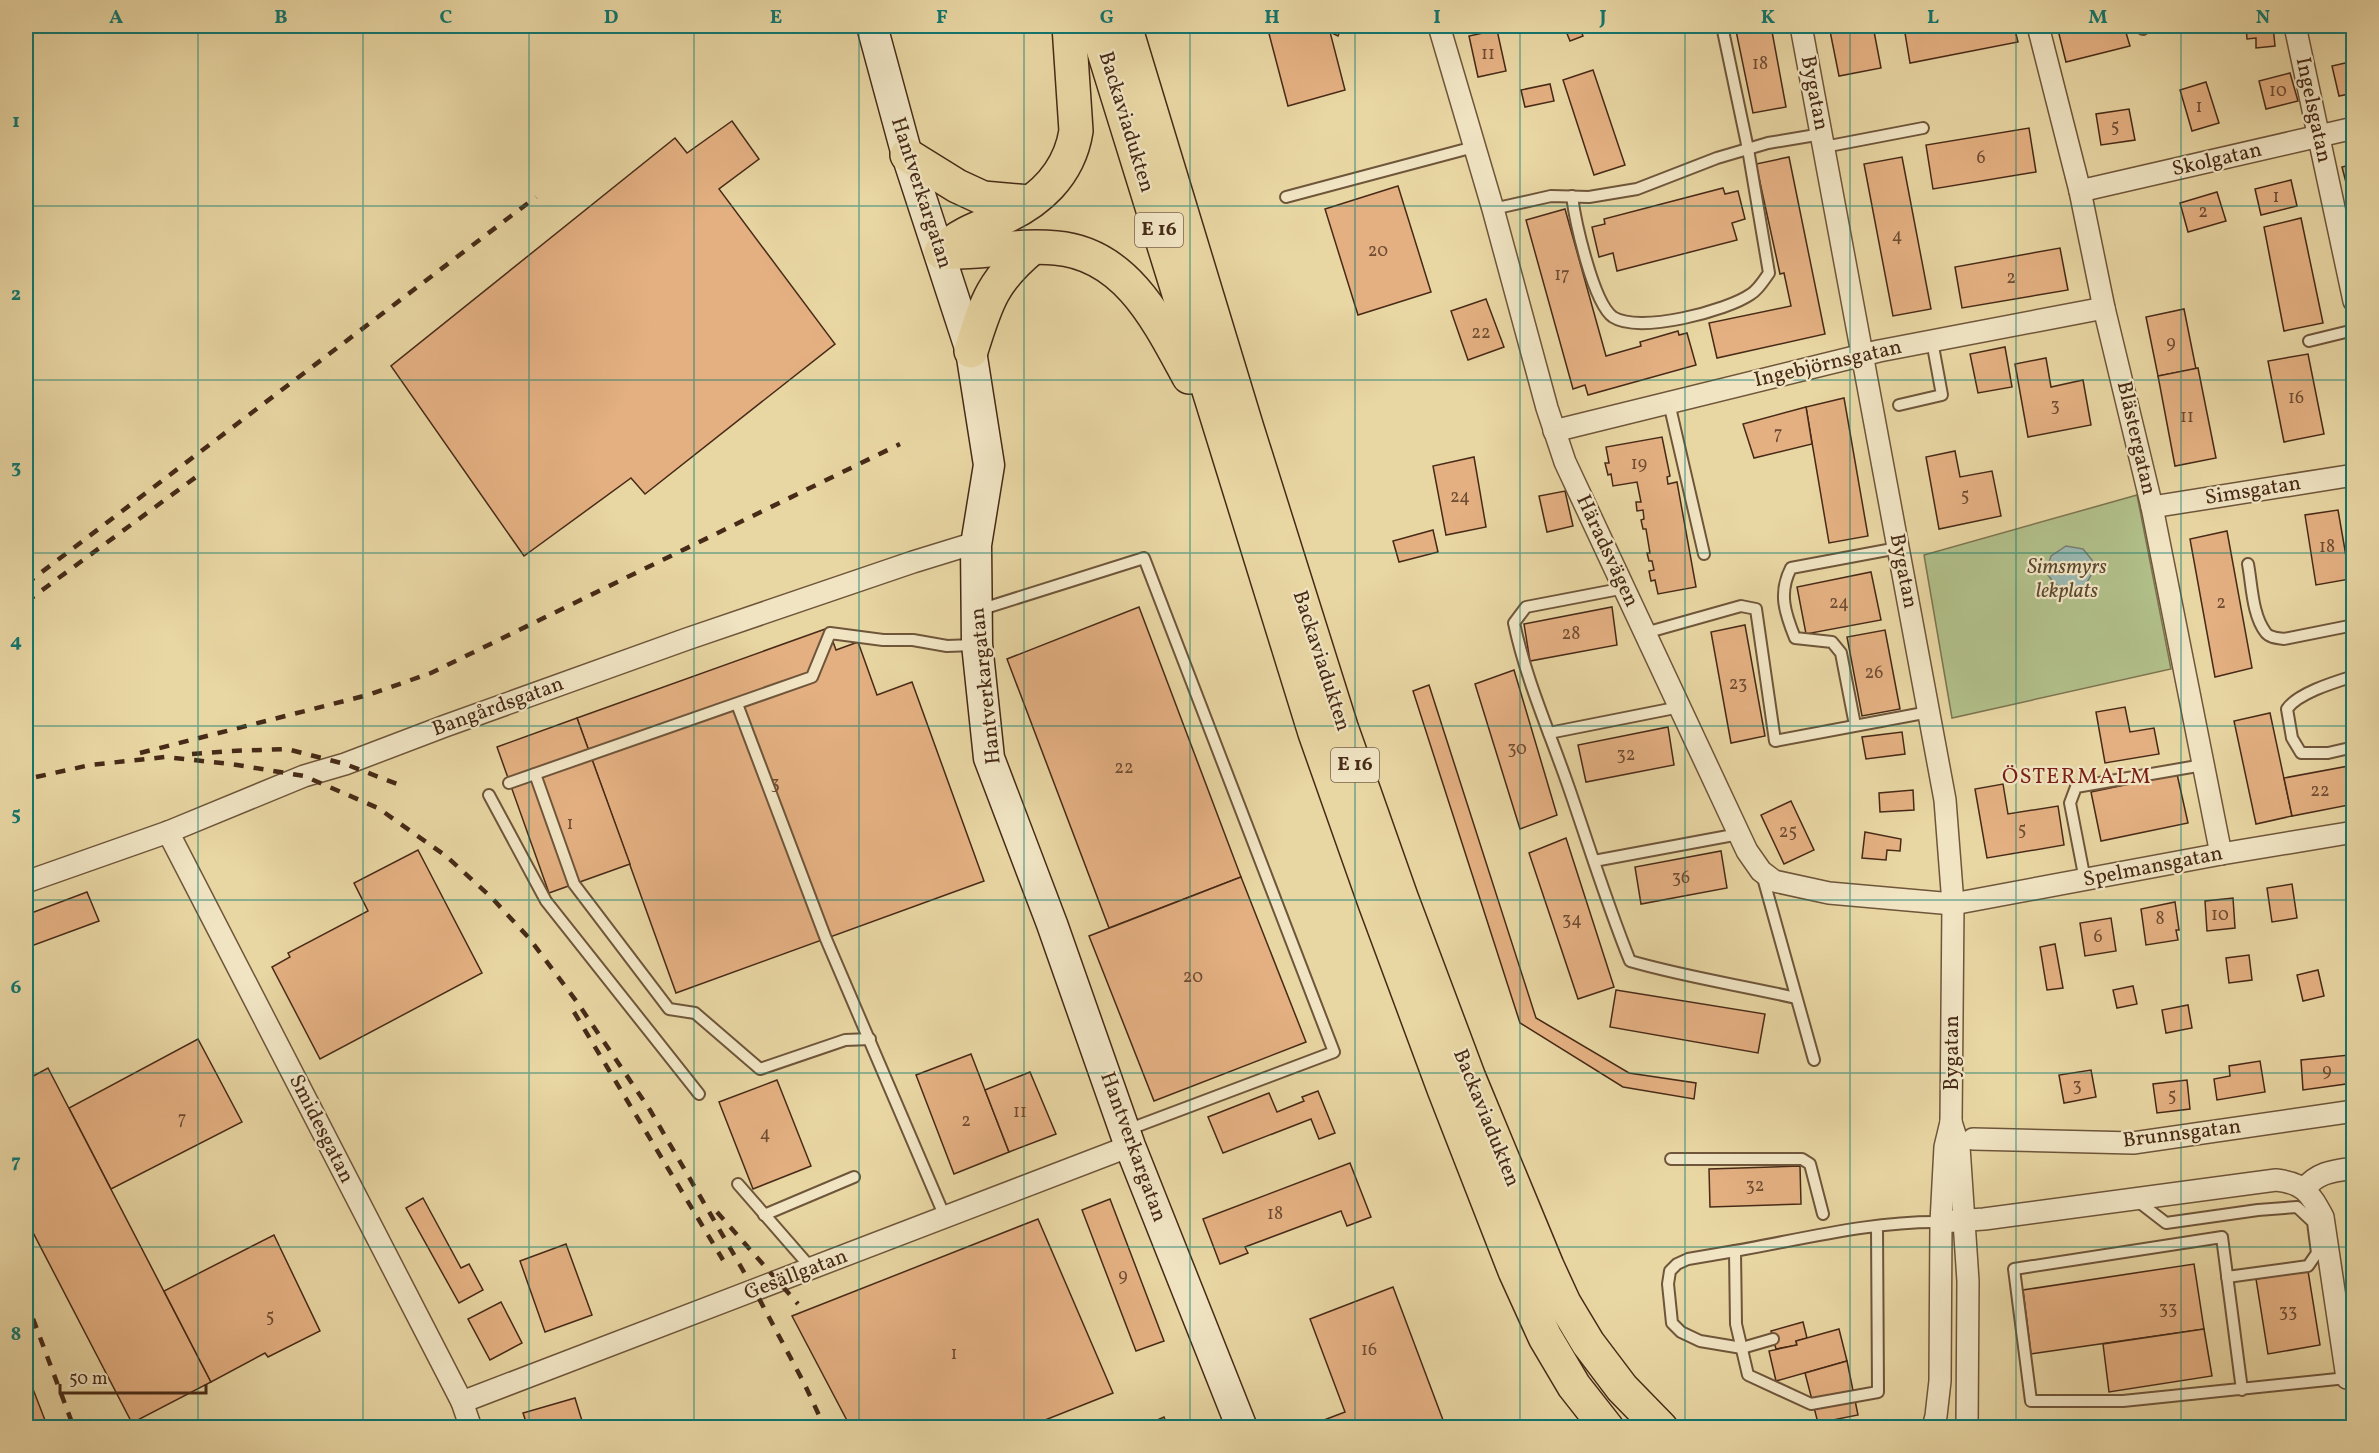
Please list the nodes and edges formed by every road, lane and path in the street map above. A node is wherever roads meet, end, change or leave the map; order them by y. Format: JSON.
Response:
{"nodes":[{"id":1,"x":872,"y":26,"type":"edge"},
{"id":2,"x":1069,"y":26,"type":"edge"},
{"id":3,"x":1096,"y":26,"type":"edge"},
{"id":4,"x":1125,"y":26,"type":"edge"},
{"id":5,"x":1147,"y":26,"type":"edge"},
{"id":6,"x":1439,"y":26,"type":"edge"},
{"id":7,"x":1722,"y":26,"type":"edge"},
{"id":8,"x":1801,"y":26,"type":"edge"},
{"id":9,"x":2038,"y":26,"type":"edge"},
{"id":10,"x":2295,"y":26,"type":"edge"},
{"id":11,"x":1136,"y":63,"type":"junction"},
{"id":12,"x":1923,"y":128,"type":"dead end"},
{"id":13,"x":2354,"y":128,"type":"edge"},
{"id":14,"x":2320,"y":136,"type":"junction"},
{"id":15,"x":1823,"y":140,"type":"junction"},
{"id":16,"x":1474,"y":147,"type":"junction"},
{"id":17,"x":1748,"y":149,"type":"junction"},
{"id":18,"x":908,"y":155,"type":"junction"},
{"id":19,"x":2080,"y":191,"type":"junction"},
{"id":20,"x":1572,"y":196,"type":"junction"},
{"id":21,"x":1286,"y":197,"type":"dead end"},
{"id":22,"x":1029,"y":202,"type":"junction"},
{"id":23,"x":1493,"y":209,"type":"junction"},
{"id":24,"x":1032,"y":248,"type":"junction"},
{"id":25,"x":941,"y":252,"type":"junction"},
{"id":26,"x":2354,"y":301,"type":"edge"},
{"id":27,"x":2104,"y":308,"type":"junction"},
{"id":28,"x":2354,"y":330,"type":"edge"},
{"id":29,"x":1932,"y":341,"type":"junction"},
{"id":30,"x":2309,"y":341,"type":"dead end"},
{"id":31,"x":971,"y":351,"type":"junction"},
{"id":32,"x":1862,"y":355,"type":"junction"},
{"id":33,"x":1669,"y":403,"type":"junction"},
{"id":34,"x":1899,"y":405,"type":"dead end"},
{"id":35,"x":1554,"y":431,"type":"junction"},
{"id":36,"x":1221,"y":434,"type":"junction"},
{"id":37,"x":2354,"y":475,"type":"edge"},
{"id":38,"x":2152,"y":507,"type":"junction"},
{"id":39,"x":976,"y":545,"type":"junction"},
{"id":40,"x":1898,"y":548,"type":"junction"},
{"id":41,"x":1704,"y":554,"type":"dead end"},
{"id":42,"x":2248,"y":564,"type":"dead end"},
{"id":43,"x":1625,"y":588,"type":"junction"},
{"id":44,"x":976,"y":610,"type":"junction"},
{"id":45,"x":2354,"y":625,"type":"edge"},
{"id":46,"x":1645,"y":633,"type":"junction"},
{"id":47,"x":977,"y":645,"type":"junction"},
{"id":48,"x":2354,"y":676,"type":"edge"},
{"id":49,"x":736,"y":704,"type":"junction"},
{"id":50,"x":1680,"y":707,"type":"junction"},
{"id":51,"x":1929,"y":712,"type":"junction"},
{"id":52,"x":1855,"y":726,"type":"junction"},
{"id":53,"x":1549,"y":733,"type":"junction"},
{"id":54,"x":2354,"y":747,"type":"edge"},
{"id":55,"x":2203,"y":765,"type":"junction"},
{"id":56,"x":535,"y":774,"type":"junction"},
{"id":57,"x":509,"y":783,"type":"dead end"},
{"id":58,"x":489,"y":795,"type":"dead end"},
{"id":59,"x":168,"y":832,"type":"junction"},
{"id":60,"x":2354,"y":832,"type":"edge"},
{"id":61,"x":1739,"y":834,"type":"junction"},
{"id":62,"x":2221,"y":854,"type":"junction"},
{"id":63,"x":1594,"y":861,"type":"junction"},
{"id":64,"x":1761,"y":871,"type":"junction"},
{"id":65,"x":2085,"y":880,"type":"junction"},
{"id":66,"x":26,"y":882,"type":"edge"},
{"id":67,"x":1953,"y":904,"type":"junction"},
{"id":68,"x":1796,"y":998,"type":"junction"},
{"id":69,"x":870,"y":1039,"type":"junction"},
{"id":70,"x":1814,"y":1060,"type":"dead end"},
{"id":71,"x":699,"y":1094,"type":"dead end"},
{"id":72,"x":2354,"y":1111,"type":"edge"},
{"id":73,"x":1951,"y":1122,"type":"junction"},
{"id":74,"x":1128,"y":1138,"type":"junction"},
{"id":75,"x":1973,"y":1139,"type":"dead end"},
{"id":76,"x":1671,"y":1159,"type":"dead end"},
{"id":77,"x":2354,"y":1168,"type":"edge"},
{"id":78,"x":854,"y":1177,"type":"dead end"},
{"id":79,"x":738,"y":1184,"type":"dead end"},
{"id":80,"x":2304,"y":1189,"type":"junction"},
{"id":81,"x":2134,"y":1199,"type":"junction"},
{"id":82,"x":1823,"y":1214,"type":"dead end"},
{"id":83,"x":764,"y":1215,"type":"junction"},
{"id":84,"x":945,"y":1217,"type":"junction"},
{"id":85,"x":1964,"y":1220,"type":"junction"},
{"id":86,"x":1941,"y":1222,"type":"junction"},
{"id":87,"x":1877,"y":1226,"type":"junction"},
{"id":88,"x":1735,"y":1251,"type":"junction"},
{"id":89,"x":812,"y":1270,"type":"junction"},
{"id":90,"x":2228,"y":1277,"type":"junction"},
{"id":91,"x":1773,"y":1339,"type":"dead end"},
{"id":92,"x":1742,"y":1348,"type":"junction"},
{"id":93,"x":2347,"y":1378,"type":"joint"},
{"id":94,"x":2242,"y":1390,"type":"junction"},
{"id":95,"x":462,"y":1402,"type":"junction"},
{"id":96,"x":471,"y":1428,"type":"edge"},
{"id":97,"x":1242,"y":1428,"type":"edge"},
{"id":98,"x":1607,"y":1428,"type":"edge"},
{"id":99,"x":1661,"y":1428,"type":"edge"},
{"id":100,"x":1933,"y":1428,"type":"edge"},
{"id":101,"x":1967,"y":1428,"type":"edge"}],
"edges":[{"from":1,"to":18,"type":"street","name":"Hantverkargatan"},
{"from":2,"to":22,"type":"highway"},
{"from":3,"to":36,"type":"highway","name":"Backaviadukten","number":"E 16"},
{"from":4,"to":11,"type":"highway","name":"Backaviadukten","number":"E 16"},
{"from":5,"to":11,"type":"highway"},
{"from":6,"to":16,"type":"street","name":"Häradsvägen"},
{"from":7,"to":17,"type":"lane"},
{"from":8,"to":15,"type":"street","name":"Bygatan"},
{"from":9,"to":19,"type":"street","name":"Blästergatan"},
{"from":10,"to":14,"type":"street","name":"Ingelsgatan"},
{"from":11,"to":99,"type":"highway","name":"Backaviadukten","number":"E 16"},
{"from":12,"to":15,"type":"lane"},
{"from":13,"to":14,"type":"street","name":"Skolgatan"},
{"from":14,"to":19,"type":"street","name":"Skolgatan"},
{"from":14,"to":26,"type":"street","name":"Ingelsgatan"},
{"from":15,"to":17,"type":"lane"},
{"from":15,"to":32,"type":"street","name":"Bygatan"},
{"from":16,"to":21,"type":"lane"},
{"from":16,"to":23,"type":"street","name":"Häradsvägen"},
{"from":17,"to":20,"type":"lane"},
{"from":17,"to":20,"type":"lane"},
{"from":18,"to":22,"type":"highway"},
{"from":18,"to":25,"type":"street","name":"Hantverkargatan"},
{"from":19,"to":27,"type":"street","name":"Blästergatan"},
{"from":20,"to":23,"type":"lane"},
{"from":22,"to":25,"type":"highway"},
{"from":23,"to":35,"type":"street","name":"Häradsvägen"},
{"from":24,"to":25,"type":"highway"},
{"from":24,"to":31,"type":"highway"},
{"from":24,"to":36,"type":"highway"},
{"from":25,"to":31,"type":"street","name":"Hantverkargatan"},
{"from":27,"to":29,"type":"street","name":"Ingebjörnsgatan"},
{"from":27,"to":38,"type":"street","name":"Blästergatan"},
{"from":28,"to":30,"type":"lane"},
{"from":29,"to":32,"type":"street","name":"Ingebjörnsgatan"},
{"from":29,"to":34,"type":"lane"},
{"from":31,"to":39,"type":"street","name":"Hantverkargatan"},
{"from":32,"to":33,"type":"street","name":"Ingebjörnsgatan"},
{"from":32,"to":40,"type":"street","name":"Bygatan"},
{"from":33,"to":35,"type":"street","name":"Ingebjörnsgatan"},
{"from":33,"to":41,"type":"lane"},
{"from":35,"to":43,"type":"street","name":"Häradsvägen"},
{"from":36,"to":98,"type":"highway","name":"Backaviadukten","number":"E 16"},
{"from":37,"to":38,"type":"street","name":"Simsgatan"},
{"from":38,"to":55,"type":"street","name":"Blästergatan"},
{"from":39,"to":44,"type":"street","name":"Hantverkargatan"},
{"from":39,"to":59,"type":"street","name":"Bangårdsgatan"},
{"from":40,"to":51,"type":"street","name":"Bygatan"},
{"from":40,"to":52,"type":"lane"},
{"from":42,"to":45,"type":"lane"},
{"from":43,"to":46,"type":"street","name":"Häradsvägen"},
{"from":43,"to":53,"type":"lane"},
{"from":44,"to":47,"type":"street","name":"Hantverkargatan"},
{"from":44,"to":74,"type":"lane"},
{"from":46,"to":50,"type":"street","name":"Häradsvägen"},
{"from":46,"to":52,"type":"lane"},
{"from":47,"to":49,"type":"lane"},
{"from":47,"to":74,"type":"street","name":"Hantverkargatan"},
{"from":48,"to":54,"type":"lane"},
{"from":49,"to":56,"type":"lane"},
{"from":49,"to":69,"type":"lane"},
{"from":50,"to":53,"type":"lane"},
{"from":50,"to":61,"type":"street","name":"Häradsvägen"},
{"from":51,"to":52,"type":"lane"},
{"from":51,"to":67,"type":"street","name":"Bygatan"},
{"from":53,"to":63,"type":"lane"},
{"from":55,"to":62,"type":"street","name":"Blästergatan"},
{"from":55,"to":65,"type":"lane"},
{"from":56,"to":57,"type":"lane"},
{"from":56,"to":69,"type":"lane"},
{"from":58,"to":71,"type":"lane"},
{"from":59,"to":66,"type":"street","name":"Bangårdsgatan"},
{"from":59,"to":95,"type":"street","name":"Smidesgatan"},
{"from":60,"to":62,"type":"street","name":"Spelmansgatan"},
{"from":61,"to":63,"type":"lane"},
{"from":61,"to":64,"type":"street","name":"Häradsvägen"},
{"from":62,"to":65,"type":"street","name":"Spelmansgatan"},
{"from":63,"to":68,"type":"lane"},
{"from":64,"to":67,"type":"street"},
{"from":64,"to":68,"type":"lane"},
{"from":65,"to":67,"type":"street","name":"Spelmansgatan"},
{"from":67,"to":73,"type":"street","name":"Bygatan"},
{"from":68,"to":70,"type":"lane"},
{"from":69,"to":84,"type":"lane"},
{"from":72,"to":75,"type":"street","name":"Brunnsgatan"},
{"from":73,"to":85,"type":"street","name":"Bygatan"},
{"from":73,"to":86,"type":"street","name":"Bygatan"},
{"from":74,"to":84,"type":"street","name":"Gesällgatan"},
{"from":74,"to":97,"type":"street","name":"Hantverkargatan"},
{"from":76,"to":82,"type":"lane"},
{"from":77,"to":80,"type":"street"},
{"from":78,"to":83,"type":"lane"},
{"from":79,"to":83,"type":"lane"},
{"from":80,"to":81,"type":"street"},
{"from":80,"to":93,"type":"street"},
{"from":81,"to":85,"type":"street"},
{"from":81,"to":90,"type":"lane"},
{"from":83,"to":89,"type":"lane"},
{"from":84,"to":89,"type":"street","name":"Gesällgatan"},
{"from":85,"to":86,"type":"street"},
{"from":85,"to":101,"type":"street","name":"Bygatan"},
{"from":86,"to":87,"type":"lane"},
{"from":86,"to":100,"type":"street","name":"Bygatan"},
{"from":87,"to":88,"type":"lane"},
{"from":87,"to":92,"type":"lane"},
{"from":88,"to":92,"type":"lane"},
{"from":88,"to":92,"type":"lane"},
{"from":89,"to":95,"type":"street","name":"Gesällgatan"},
{"from":90,"to":94,"type":"lane"},
{"from":90,"to":94,"type":"lane"},
{"from":91,"to":92,"type":"lane"},
{"from":93,"to":94,"type":"lane"},
{"from":95,"to":96,"type":"street","name":"Smidesgatan"}]}
